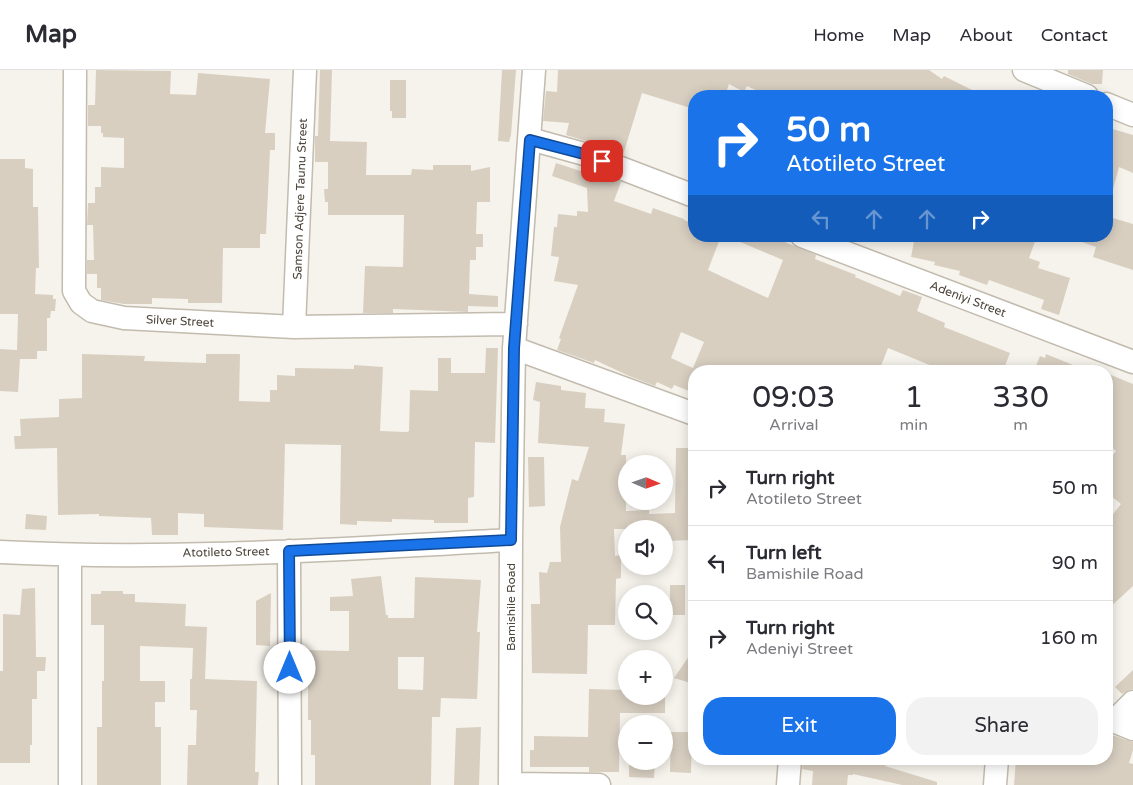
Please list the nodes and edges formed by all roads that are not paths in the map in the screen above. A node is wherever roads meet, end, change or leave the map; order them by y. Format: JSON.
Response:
{"nodes":[{"id":1,"x":75,"y":70,"type":"edge"},
{"id":2,"x":305,"y":70,"type":"edge"},
{"id":3,"x":534,"y":70,"type":"edge"},
{"id":4,"x":1024,"y":70,"type":"edge"},
{"id":5,"x":1072,"y":90,"type":"edge"},
{"id":6,"x":1113,"y":107,"type":"edge"},
{"id":7,"x":1133,"y":115,"type":"edge"},
{"id":8,"x":530,"y":140,"type":"junction"},
{"id":9,"x":688,"y":194,"type":"edge"},
{"id":10,"x":818,"y":242,"type":"edge"},
{"id":11,"x":516,"y":324,"type":"junction"},
{"id":12,"x":294,"y":327,"type":"junction"},
{"id":13,"x":514,"y":348,"type":"junction"},
{"id":14,"x":1133,"y":362,"type":"edge"},
{"id":15,"x":688,"y":412,"type":"edge"},
{"id":16,"x":511,"y":540,"type":"junction"},
{"id":17,"x":289,"y":551,"type":"junction"},
{"id":18,"x":0,"y":552,"type":"edge"},
{"id":19,"x":70,"y":556,"type":"junction"},
{"id":20,"x":1133,"y":702,"type":"edge"},
{"id":21,"x":1118,"y":723,"type":"edge"},
{"id":22,"x":790,"y":765,"type":"edge"},
{"id":23,"x":997,"y":765,"type":"edge"},
{"id":24,"x":510,"y":784,"type":"edge"},
{"id":25,"x":70,"y":785,"type":"edge"},
{"id":26,"x":290,"y":785,"type":"edge"},
{"id":27,"x":599,"y":785,"type":"edge"},
{"id":28,"x":788,"y":785,"type":"edge"},
{"id":29,"x":995,"y":785,"type":"edge"}],
"edges":[{"from":1,"to":12,"type":"street","name":"Silver Street"},
{"from":2,"to":12,"type":"street","name":"Samson Adjere Taunu Street"},
{"from":3,"to":8,"type":"street","name":"Bamishile Road"},
{"from":4,"to":5,"type":"street"},
{"from":6,"to":7,"type":"street"},
{"from":8,"to":9,"type":"street"},
{"from":8,"to":11,"type":"street","name":"Bamishile Road"},
{"from":10,"to":14,"type":"street","name":"Adeniyi Street"},
{"from":11,"to":12,"type":"street","name":"Silver Street"},
{"from":11,"to":13,"type":"street","name":"Bamishile Road"},
{"from":13,"to":15,"type":"street"},
{"from":13,"to":16,"type":"street","name":"Bamishile Road"},
{"from":16,"to":17,"type":"street","name":"Atotileto Street"},
{"from":16,"to":24,"type":"street","name":"Bamishile Road"},
{"from":17,"to":19,"type":"street","name":"Atotileto Street"},
{"from":17,"to":26,"type":"street"},
{"from":18,"to":19,"type":"street","name":"Atotileto Street"},
{"from":19,"to":25,"type":"street"},
{"from":20,"to":21,"type":"street"},
{"from":22,"to":28,"type":"street"},
{"from":23,"to":29,"type":"street"},
{"from":24,"to":27,"type":"street"}]}
